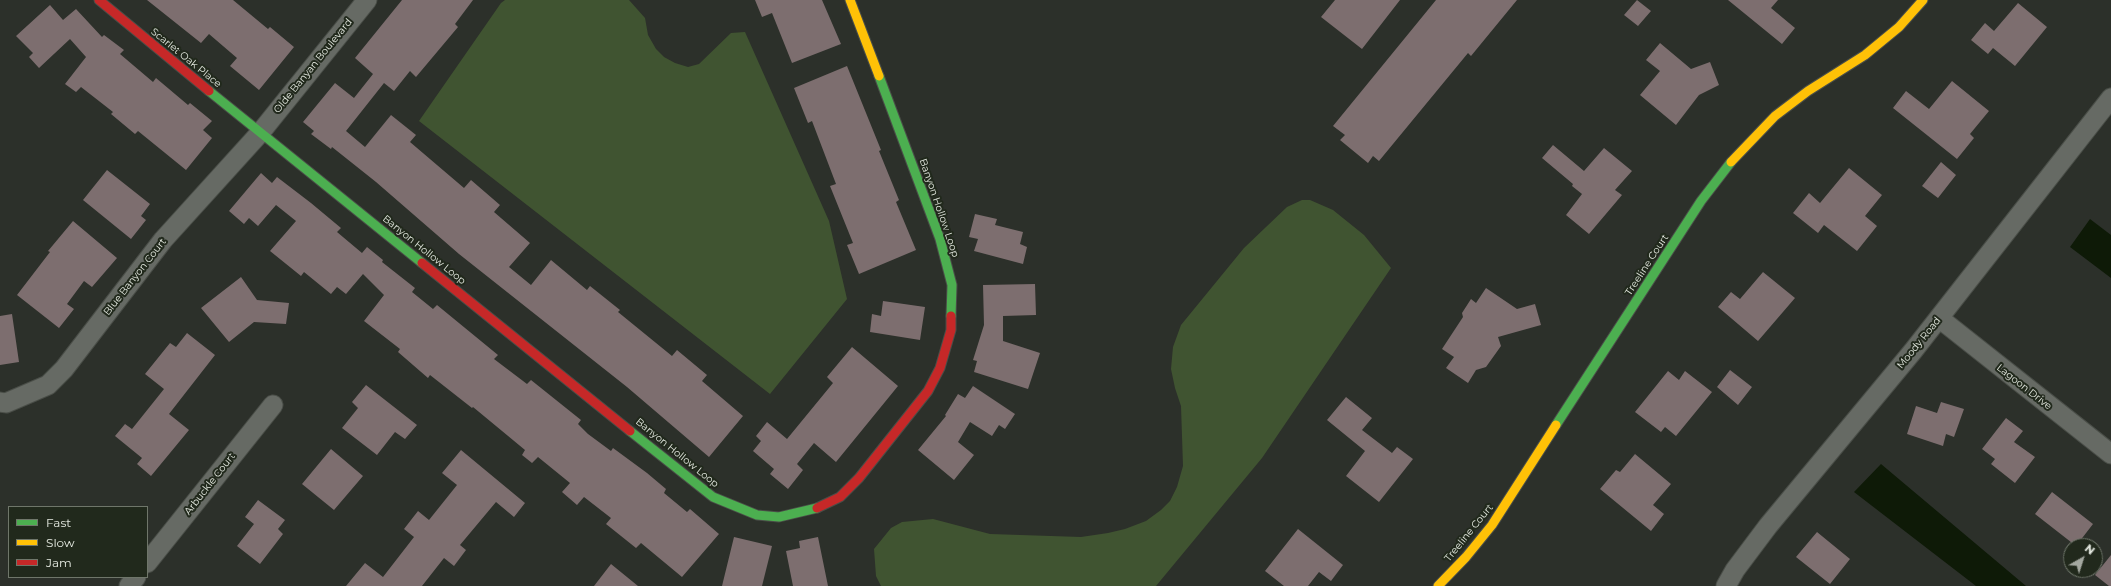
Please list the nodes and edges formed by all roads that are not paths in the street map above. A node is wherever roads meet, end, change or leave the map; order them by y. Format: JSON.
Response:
{"nodes":[{"id":1,"x":99,"y":0,"type":"edge"},
{"id":2,"x":367,"y":0,"type":"edge"},
{"id":3,"x":850,"y":0,"type":"edge"},
{"id":4,"x":1923,"y":0,"type":"edge"},
{"id":5,"x":2111,"y":98,"type":"edge"},
{"id":6,"x":260,"y":133,"type":"junction"},
{"id":7,"x":1939,"y":318,"type":"junction"},
{"id":8,"x":0,"y":402,"type":"edge"},
{"id":9,"x":273,"y":405,"type":"dead end"},
{"id":10,"x":2111,"y":454,"type":"edge"},
{"id":11,"x":148,"y":562,"type":"edge"},
{"id":12,"x":135,"y":578,"type":"edge"},
{"id":13,"x":129,"y":586,"type":"edge"},
{"id":14,"x":1438,"y":586,"type":"edge"},
{"id":15,"x":1726,"y":586,"type":"edge"}],
"edges":[{"from":1,"to":6,"type":"street","name":"Scarlet Oak Place"},
{"from":2,"to":6,"type":"street","name":"Olde Banyan Boulevard"},
{"from":3,"to":6,"type":"street","name":"Banyon Hollow Loop"},
{"from":4,"to":14,"type":"street","name":"Treeline Court"},
{"from":5,"to":7,"type":"street","name":"Moody Road"},
{"from":6,"to":8,"type":"street","name":"Blue Banyon Court"},
{"from":7,"to":10,"type":"street","name":"Lagoon Drive"},
{"from":7,"to":15,"type":"street","name":"Moody Road"},
{"from":9,"to":11,"type":"street","name":"Arbuckle Court"},
{"from":12,"to":13,"type":"street"}]}
